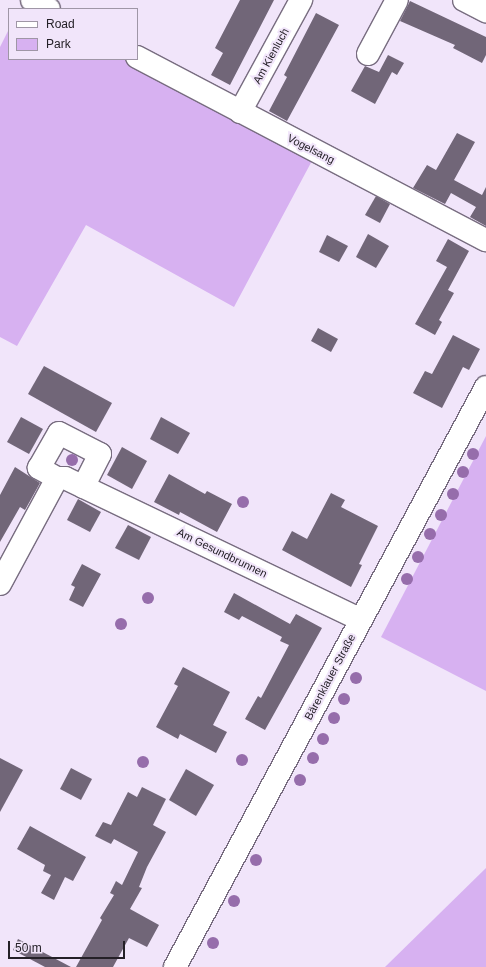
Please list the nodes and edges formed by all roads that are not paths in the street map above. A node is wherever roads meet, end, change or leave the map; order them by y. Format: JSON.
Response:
{"nodes":[{"id":1,"x":32,"y":0,"type":"edge"},
{"id":2,"x":302,"y":0,"type":"edge"},
{"id":3,"x":396,"y":0,"type":"edge"},
{"id":4,"x":464,"y":0,"type":"edge"},
{"id":5,"x":47,"y":8,"type":"edge"},
{"id":6,"x":486,"y":11,"type":"edge"},
{"id":7,"x":368,"y":54,"type":"dead end"},
{"id":8,"x":138,"y":58,"type":"edge"},
{"id":9,"x":240,"y":112,"type":"junction"},
{"id":10,"x":486,"y":240,"type":"edge"},
{"id":11,"x":486,"y":387,"type":"edge"},
{"id":12,"x":57,"y":478,"type":"junction"},
{"id":13,"x":83,"y":486,"type":"junction"},
{"id":14,"x":0,"y":584,"type":"edge"},
{"id":15,"x":361,"y":620,"type":"junction"},
{"id":16,"x":175,"y":967,"type":"edge"}],
"edges":[{"from":1,"to":5,"type":"street"},
{"from":2,"to":9,"type":"street","name":"Am Kienluch"},
{"from":3,"to":7,"type":"street"},
{"from":4,"to":6,"type":"street"},
{"from":8,"to":9,"type":"street","name":"Vogelsang"},
{"from":9,"to":10,"type":"street","name":"Vogelsang"},
{"from":11,"to":15,"type":"street","name":"Bärenklauer Straße"},
{"from":12,"to":13,"type":"street","name":"Am Gesundbrunnen"},
{"from":12,"to":13,"type":"street","name":"Am Gesundbrunnen"},
{"from":12,"to":14,"type":"street"},
{"from":13,"to":15,"type":"street","name":"Am Gesundbrunnen"},
{"from":15,"to":16,"type":"street","name":"Bärenklauer Straße"}]}
